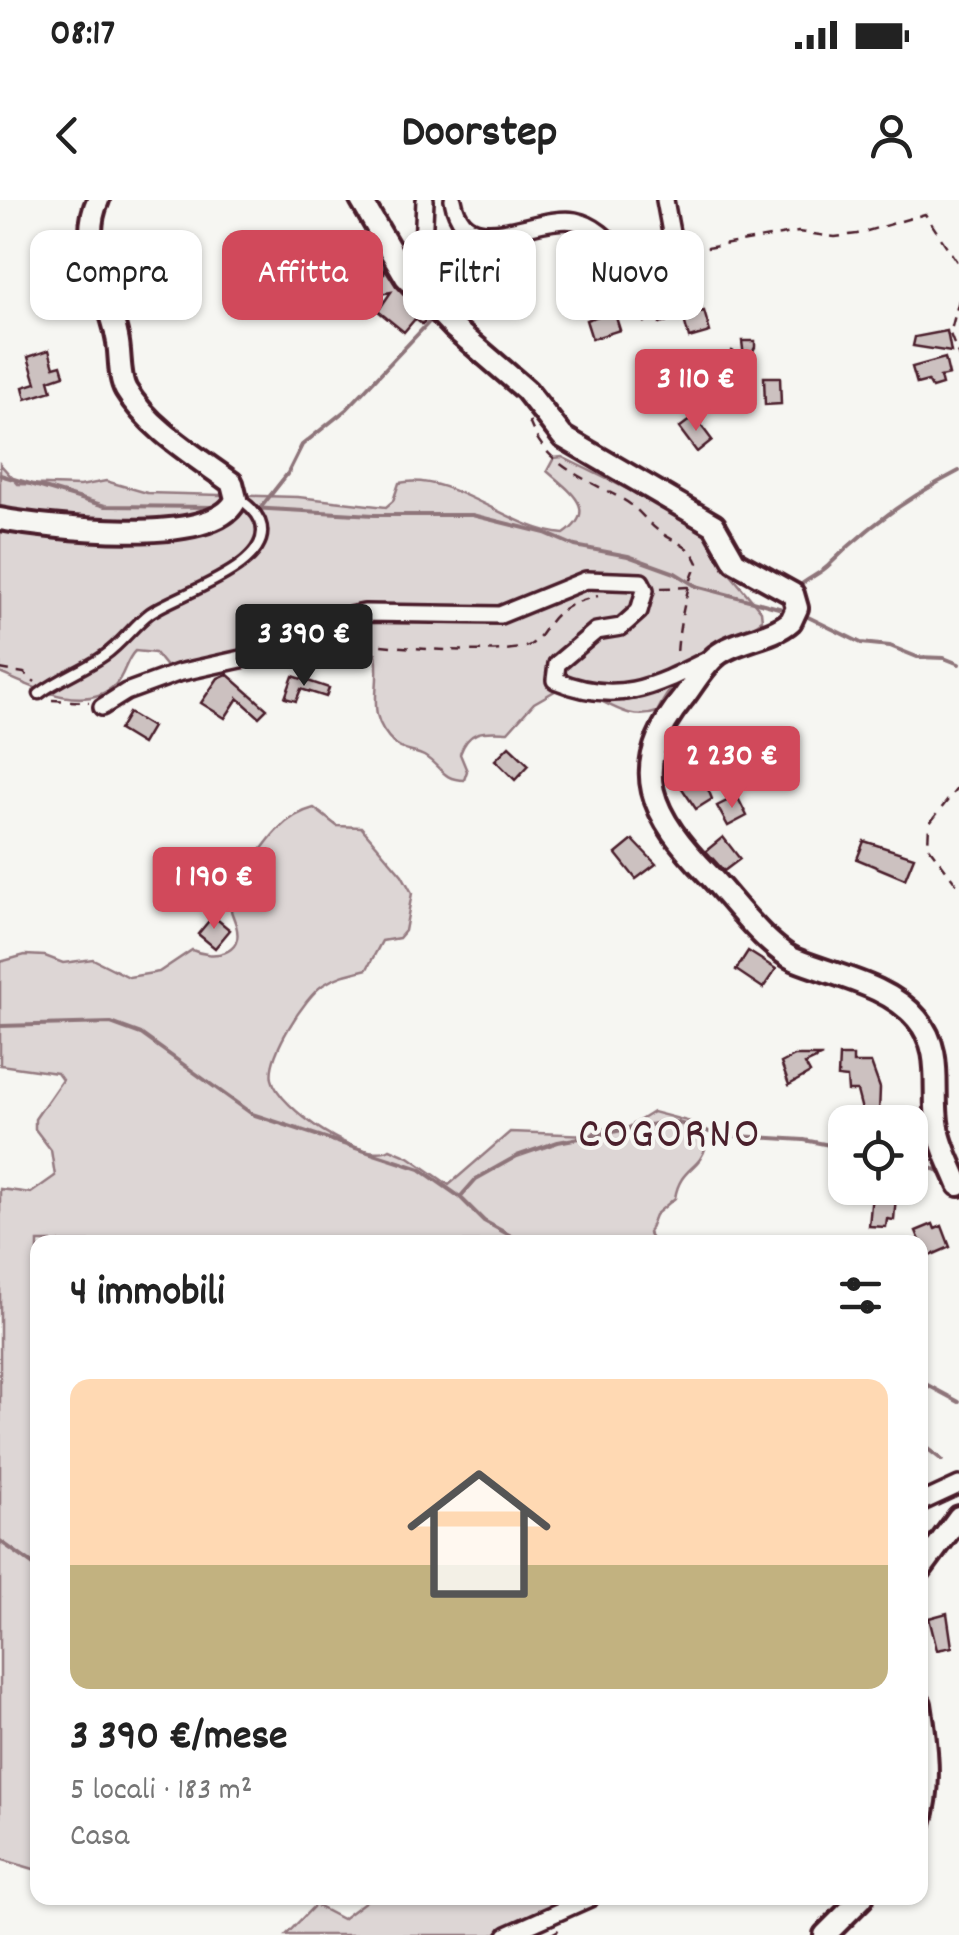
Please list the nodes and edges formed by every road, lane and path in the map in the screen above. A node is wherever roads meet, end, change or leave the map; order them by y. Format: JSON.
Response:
{"nodes":[{"id":1,"x":98,"y":200,"type":"edge"},
{"id":2,"x":362,"y":200,"type":"edge"},
{"id":3,"x":425,"y":200,"type":"edge"},
{"id":4,"x":453,"y":200,"type":"edge"},
{"id":5,"x":665,"y":200,"type":"edge"},
{"id":6,"x":599,"y":230,"type":"edge"},
{"id":7,"x":671,"y":230,"type":"edge"},
{"id":8,"x":704,"y":249,"type":"edge"},
{"id":9,"x":959,"y":265,"type":"edge"},
{"id":10,"x":959,"y":300,"type":"edge"},
{"id":11,"x":454,"y":328,"type":"junction"},
{"id":12,"x":959,"y":357,"type":"edge"},
{"id":13,"x":526,"y":390,"type":"junction"},
{"id":14,"x":236,"y":499,"type":"junction"},
{"id":15,"x":0,"y":519,"type":"edge"},
{"id":16,"x":690,"y":587,"type":"junction"},
{"id":17,"x":645,"y":590,"type":"junction"},
{"id":18,"x":603,"y":595,"type":"dead end"},
{"id":19,"x":308,"y":630,"type":"junction"},
{"id":20,"x":716,"y":656,"type":"junction"},
{"id":21,"x":0,"y":668,"type":"edge"},
{"id":22,"x":668,"y":680,"type":"junction"},
{"id":23,"x":38,"y":694,"type":"joint"},
{"id":24,"x":48,"y":700,"type":"dead end"},
{"id":25,"x":102,"y":707,"type":"joint"},
{"id":26,"x":959,"y":786,"type":"edge"},
{"id":27,"x":959,"y":887,"type":"edge"},
{"id":28,"x":959,"y":1185,"type":"edge"},
{"id":29,"x":959,"y":1485,"type":"edge"},
{"id":30,"x":928,"y":1499,"type":"edge"},
{"id":31,"x":959,"y":1518,"type":"edge"},
{"id":32,"x":928,"y":1559,"type":"edge"},
{"id":33,"x":574,"y":1905,"type":"edge"},
{"id":34,"x":855,"y":1905,"type":"edge"},
{"id":35,"x":507,"y":1935,"type":"edge"},
{"id":36,"x":825,"y":1935,"type":"edge"}],
"edges":[{"from":1,"to":14,"type":"street"},
{"from":2,"to":11,"type":"street"},
{"from":3,"to":11,"type":"street"},
{"from":4,"to":6,"type":"street"},
{"from":5,"to":7,"type":"street"},
{"from":8,"to":9,"type":"path"},
{"from":10,"to":12,"type":"path"},
{"from":11,"to":13,"type":"street"},
{"from":13,"to":16,"type":"path"},
{"from":13,"to":20,"type":"street"},
{"from":14,"to":15,"type":"street"},
{"from":14,"to":23,"type":"lane"},
{"from":16,"to":17,"type":"path"},
{"from":16,"to":22,"type":"path"},
{"from":17,"to":19,"type":"street"},
{"from":17,"to":22,"type":"street"},
{"from":18,"to":19,"type":"path"},
{"from":19,"to":25,"type":"street"},
{"from":20,"to":22,"type":"street"},
{"from":20,"to":28,"type":"street"},
{"from":21,"to":23,"type":"path"},
{"from":24,"to":25,"type":"path"},
{"from":26,"to":27,"type":"path"},
{"from":29,"to":30,"type":"street"},
{"from":31,"to":32,"type":"street"},
{"from":33,"to":35,"type":"street"},
{"from":34,"to":36,"type":"street"}]}
